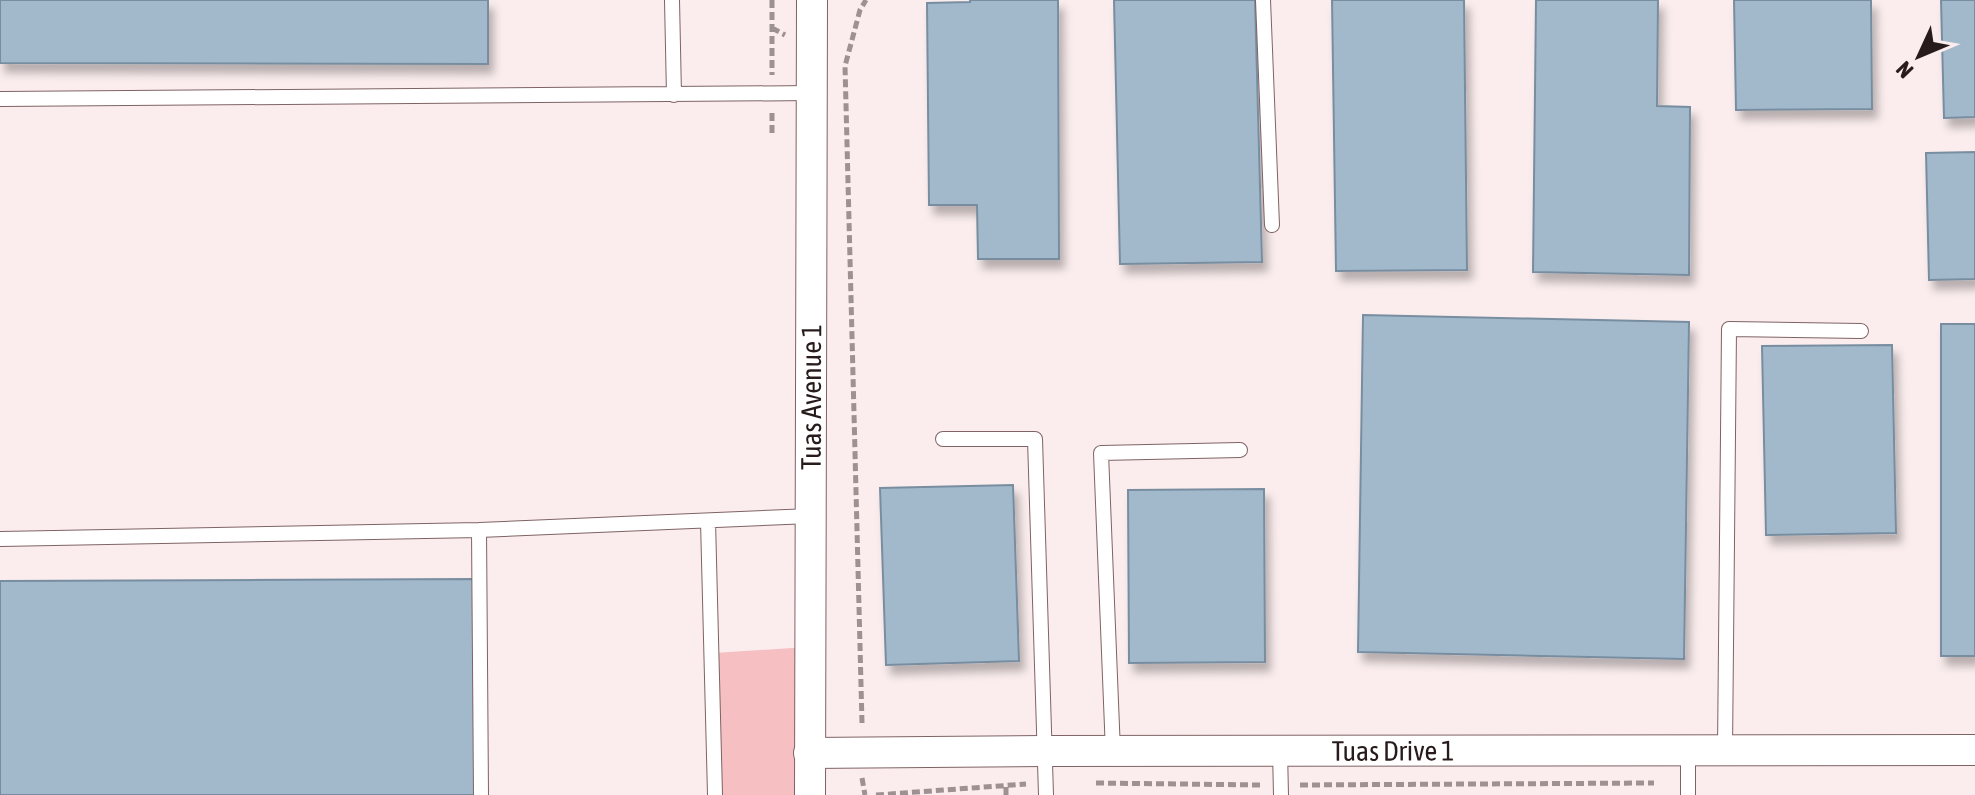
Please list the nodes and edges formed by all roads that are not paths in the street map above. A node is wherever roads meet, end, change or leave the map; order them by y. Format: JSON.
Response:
{"nodes":[{"id":1,"x":672,"y":0,"type":"edge"},
{"id":2,"x":812,"y":0,"type":"edge"},
{"id":3,"x":1263,"y":0,"type":"edge"},
{"id":4,"x":813,"y":93,"type":"junction"},
{"id":5,"x":674,"y":95,"type":"junction"},
{"id":6,"x":0,"y":99,"type":"edge"},
{"id":7,"x":1272,"y":225,"type":"dead end"},
{"id":8,"x":1861,"y":331,"type":"dead end"},
{"id":9,"x":943,"y":439,"type":"dead end"},
{"id":10,"x":1240,"y":450,"type":"dead end"},
{"id":11,"x":811,"y":516,"type":"junction"},
{"id":12,"x":708,"y":521,"type":"junction"},
{"id":13,"x":479,"y":530,"type":"junction"},
{"id":14,"x":0,"y":539,"type":"edge"},
{"id":15,"x":1975,"y":750,"type":"edge"},
{"id":16,"x":1044,"y":751,"type":"junction"},
{"id":17,"x":1280,"y":751,"type":"junction"},
{"id":18,"x":1688,"y":751,"type":"junction"},
{"id":19,"x":1725,"y":751,"type":"junction"},
{"id":20,"x":1113,"y":752,"type":"junction"},
{"id":21,"x":809,"y":753,"type":"junction"},
{"id":22,"x":1046,"y":789,"type":"edge"},
{"id":23,"x":1688,"y":789,"type":"edge"},
{"id":24,"x":1281,"y":790,"type":"edge"},
{"id":25,"x":481,"y":795,"type":"edge"},
{"id":26,"x":715,"y":795,"type":"edge"},
{"id":27,"x":810,"y":795,"type":"edge"}],
"edges":[{"from":1,"to":5,"type":"lane"},
{"from":2,"to":4,"type":"street","name":"Tuas Avenue 1"},
{"from":3,"to":7,"type":"lane"},
{"from":4,"to":5,"type":"lane"},
{"from":4,"to":11,"type":"street","name":"Tuas Avenue 1"},
{"from":5,"to":6,"type":"lane"},
{"from":8,"to":19,"type":"lane"},
{"from":9,"to":16,"type":"lane"},
{"from":10,"to":20,"type":"lane"},
{"from":11,"to":12,"type":"lane"},
{"from":11,"to":21,"type":"street","name":"Tuas Avenue 1"},
{"from":12,"to":13,"type":"lane"},
{"from":12,"to":26,"type":"lane"},
{"from":13,"to":14,"type":"lane"},
{"from":13,"to":25,"type":"lane"},
{"from":15,"to":19,"type":"street","name":"Tuas Drive 1"},
{"from":16,"to":20,"type":"street","name":"Tuas Drive 1"},
{"from":16,"to":21,"type":"street","name":"Tuas Drive 1"},
{"from":16,"to":22,"type":"lane"},
{"from":17,"to":18,"type":"street","name":"Tuas Drive 1"},
{"from":17,"to":20,"type":"street","name":"Tuas Drive 1"},
{"from":17,"to":24,"type":"lane"},
{"from":18,"to":19,"type":"street","name":"Tuas Drive 1"},
{"from":18,"to":23,"type":"lane"},
{"from":21,"to":27,"type":"street","name":"Tuas Avenue 1"}]}
